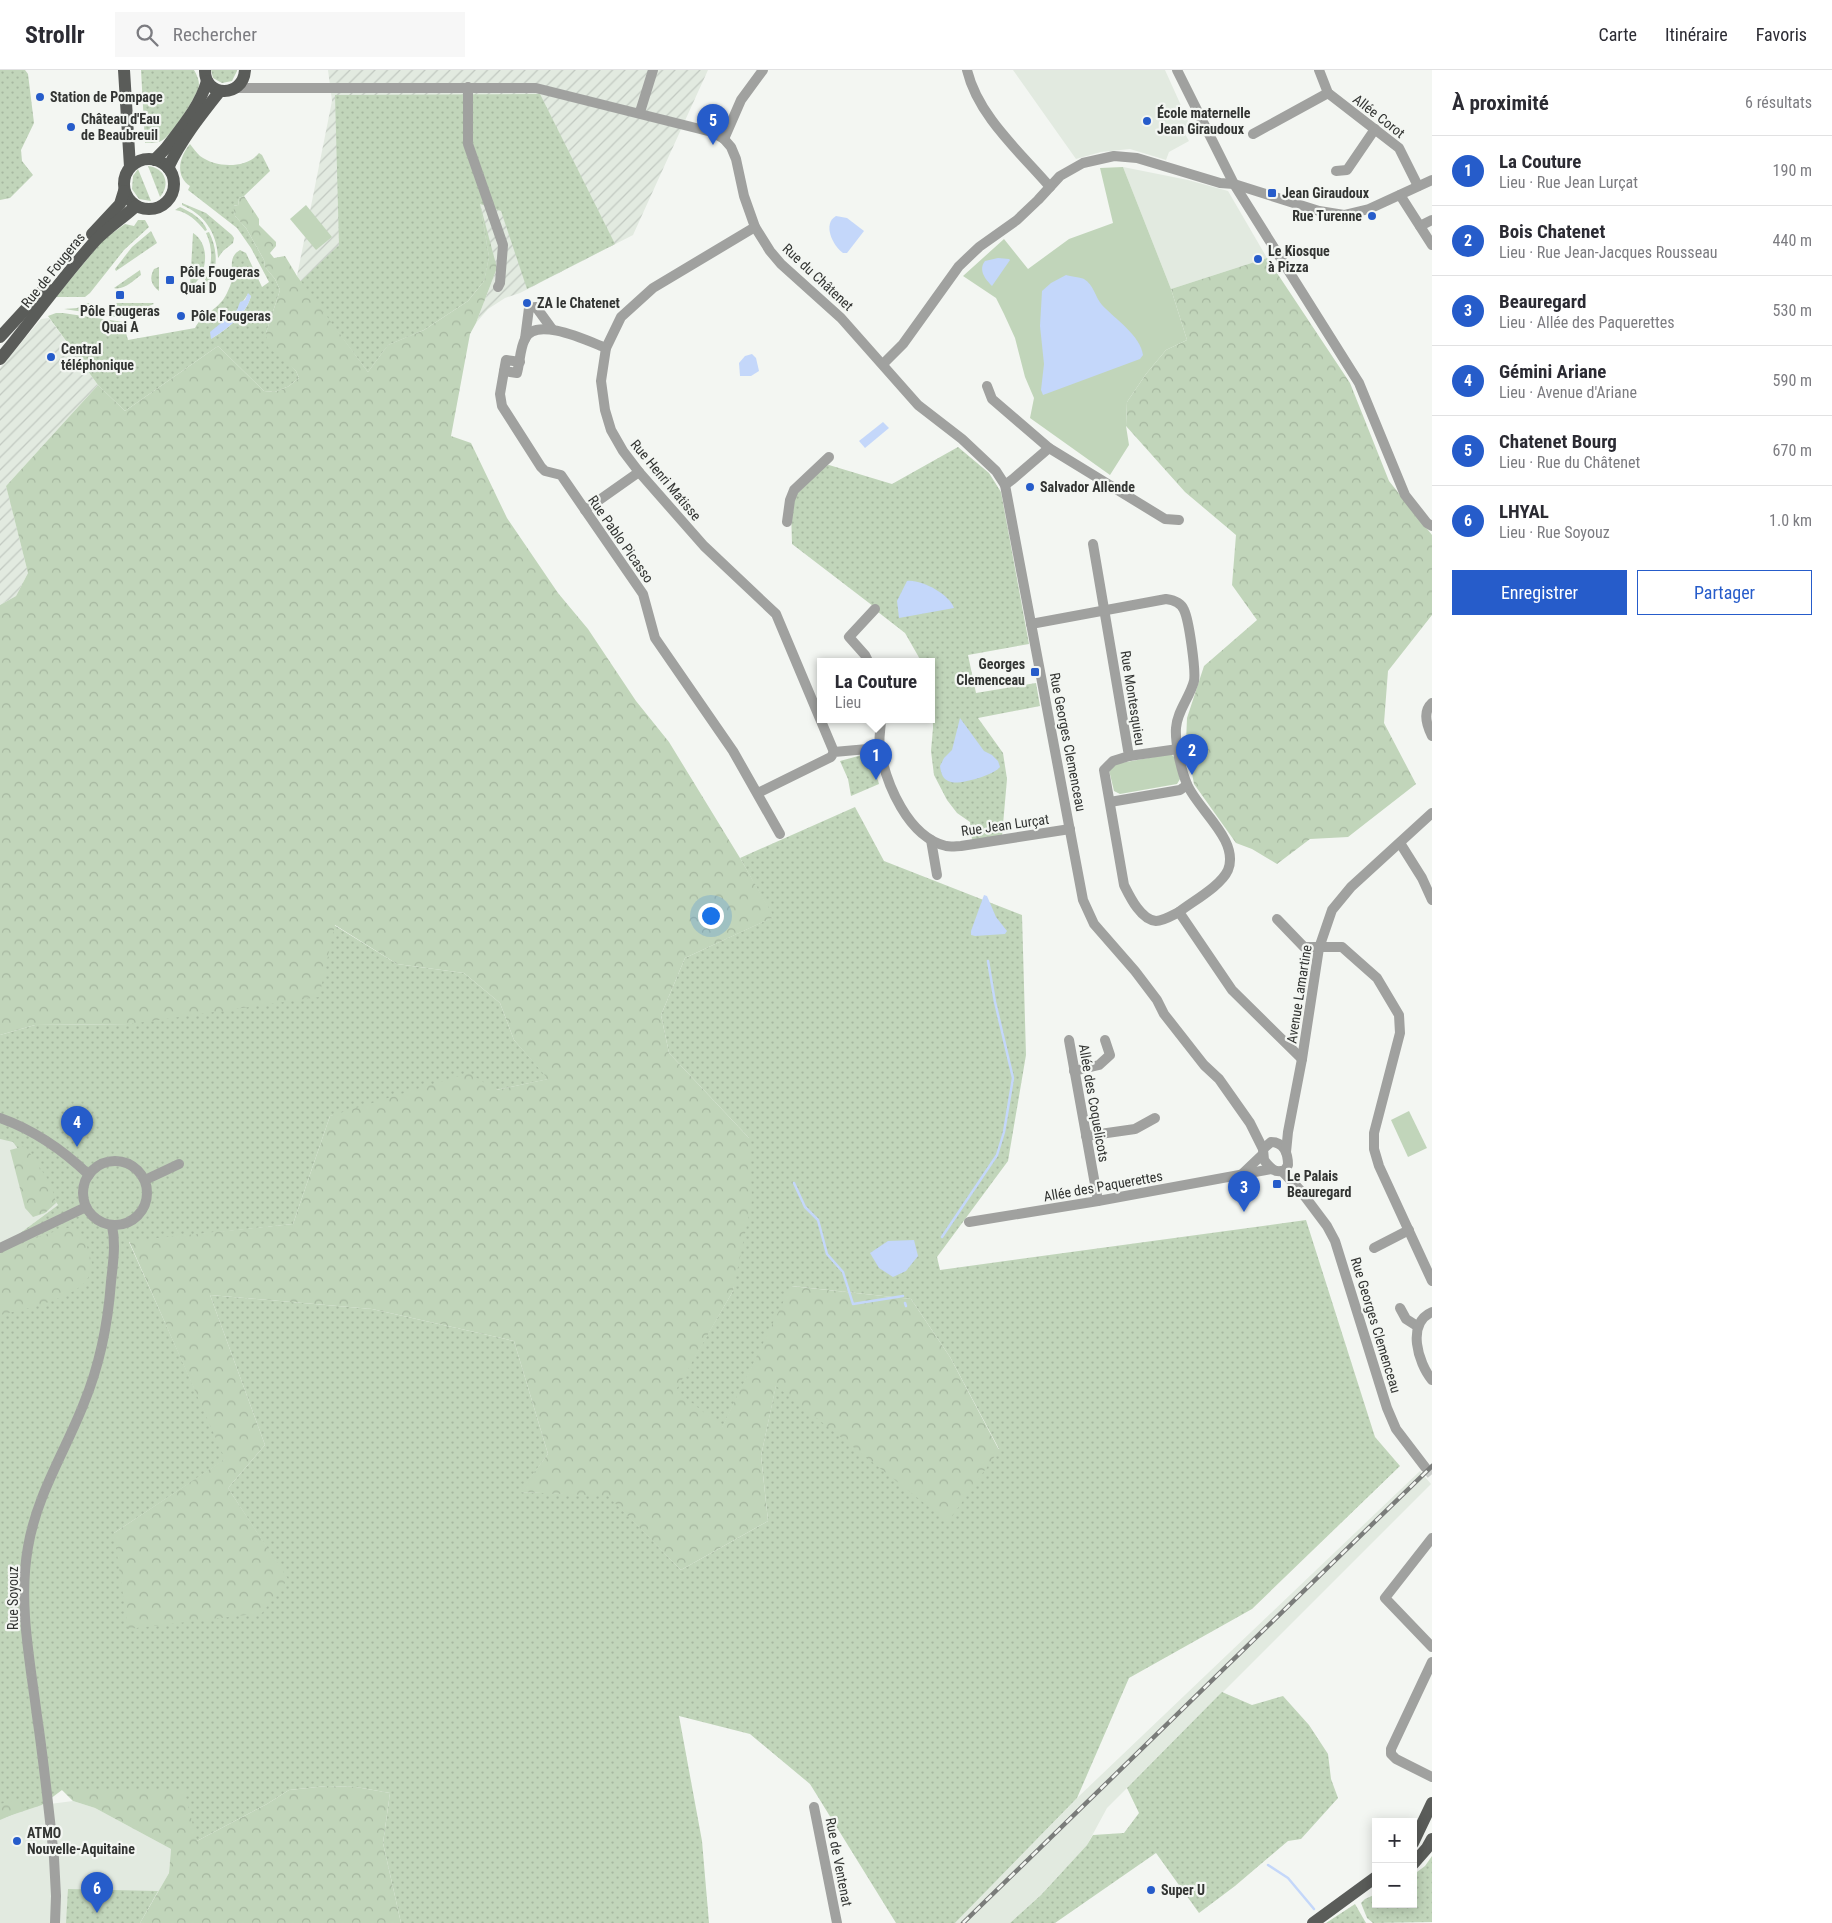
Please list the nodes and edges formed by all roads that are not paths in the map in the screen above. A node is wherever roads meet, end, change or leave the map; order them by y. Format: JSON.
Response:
{"nodes":[{"id":1,"x":124,"y":70,"type":"edge"},
{"id":2,"x":653,"y":70,"type":"edge"},
{"id":3,"x":763,"y":70,"type":"edge"},
{"id":4,"x":967,"y":70,"type":"edge"},
{"id":5,"x":1178,"y":70,"type":"edge"},
{"id":6,"x":1319,"y":70,"type":"edge"},
{"id":7,"x":244,"y":73,"type":"edge"},
{"id":8,"x":206,"y":75,"type":"edge"},
{"id":9,"x":468,"y":87,"type":"junction"},
{"id":10,"x":235,"y":88,"type":"junction"},
{"id":11,"x":268,"y":89,"type":"junction"},
{"id":12,"x":220,"y":91,"type":"junction"},
{"id":13,"x":1328,"y":93,"type":"junction"},
{"id":14,"x":640,"y":112,"type":"junction"},
{"id":15,"x":1375,"y":129,"type":"junction"},
{"id":16,"x":1253,"y":134,"type":"dead end"},
{"id":17,"x":724,"y":139,"type":"junction"},
{"id":18,"x":155,"y":160,"type":"junction"},
{"id":19,"x":130,"y":167,"type":"junction"},
{"id":20,"x":168,"y":168,"type":"junction"},
{"id":21,"x":1336,"y":170,"type":"dead end"},
{"id":22,"x":1432,"y":180,"type":"edge"},
{"id":23,"x":1234,"y":184,"type":"junction"},
{"id":24,"x":1418,"y":186,"type":"junction"},
{"id":25,"x":1050,"y":187,"type":"junction"},
{"id":26,"x":124,"y":191,"type":"junction"},
{"id":27,"x":1400,"y":195,"type":"junction"},
{"id":28,"x":136,"y":206,"type":"junction"},
{"id":29,"x":1432,"y":220,"type":"edge"},
{"id":30,"x":1420,"y":226,"type":"junction"},
{"id":31,"x":756,"y":227,"type":"junction"},
{"id":32,"x":1432,"y":245,"type":"edge"},
{"id":33,"x":498,"y":287,"type":"dead end"},
{"id":34,"x":552,"y":329,"type":"junction"},
{"id":35,"x":0,"y":338,"type":"edge"},
{"id":36,"x":525,"y":339,"type":"junction"},
{"id":37,"x":606,"y":348,"type":"junction"},
{"id":38,"x":0,"y":359,"type":"edge"},
{"id":39,"x":883,"y":364,"type":"junction"},
{"id":40,"x":987,"y":386,"type":"dead end"},
{"id":41,"x":1049,"y":448,"type":"junction"},
{"id":42,"x":830,"y":457,"type":"dead end"},
{"id":43,"x":639,"y":472,"type":"junction"},
{"id":44,"x":1005,"y":485,"type":"junction"},
{"id":45,"x":585,"y":510,"type":"junction"},
{"id":46,"x":1179,"y":520,"type":"dead end"},
{"id":47,"x":787,"y":522,"type":"dead end"},
{"id":48,"x":1432,"y":526,"type":"edge"},
{"id":49,"x":1093,"y":544,"type":"dead end"},
{"id":50,"x":875,"y":609,"type":"dead end"},
{"id":51,"x":1105,"y":610,"type":"junction"},
{"id":52,"x":1032,"y":624,"type":"junction"},
{"id":53,"x":866,"y":658,"type":"edge"},
{"id":54,"x":1432,"y":703,"type":"edge"},
{"id":55,"x":817,"y":708,"type":"edge"},
{"id":56,"x":823,"y":723,"type":"edge"},
{"id":57,"x":881,"y":723,"type":"edge"},
{"id":58,"x":1432,"y":736,"type":"edge"},
{"id":59,"x":879,"y":748,"type":"junction"},
{"id":60,"x":1178,"y":749,"type":"junction"},
{"id":61,"x":836,"y":752,"type":"junction"},
{"id":62,"x":1129,"y":756,"type":"junction"},
{"id":63,"x":1187,"y":785,"type":"junction"},
{"id":64,"x":758,"y":793,"type":"junction"},
{"id":65,"x":1110,"y":802,"type":"junction"},
{"id":66,"x":1432,"y":813,"type":"edge"},
{"id":67,"x":1070,"y":829,"type":"junction"},
{"id":68,"x":780,"y":834,"type":"dead end"},
{"id":69,"x":931,"y":840,"type":"junction"},
{"id":70,"x":1400,"y":843,"type":"junction"},
{"id":71,"x":937,"y":875,"type":"dead end"},
{"id":72,"x":1432,"y":900,"type":"edge"},
{"id":73,"x":1179,"y":912,"type":"junction"},
{"id":74,"x":1276,"y":919,"type":"dead end"},
{"id":75,"x":1319,"y":948,"type":"junction"},
{"id":76,"x":1068,"y":1040,"type":"dead end"},
{"id":77,"x":1105,"y":1040,"type":"dead end"},
{"id":78,"x":1302,"y":1059,"type":"junction"},
{"id":79,"x":1074,"y":1071,"type":"junction"},
{"id":80,"x":0,"y":1118,"type":"edge"},
{"id":81,"x":1155,"y":1118,"type":"dead end"},
{"id":82,"x":1250,"y":1122,"type":"junction"},
{"id":83,"x":1288,"y":1132,"type":"junction"},
{"id":84,"x":1086,"y":1136,"type":"junction"},
{"id":85,"x":1274,"y":1142,"type":"junction"},
{"id":86,"x":1263,"y":1152,"type":"junction"},
{"id":87,"x":1286,"y":1152,"type":"junction"},
{"id":88,"x":179,"y":1164,"type":"dead end"},
{"id":89,"x":1272,"y":1168,"type":"junction"},
{"id":90,"x":1285,"y":1169,"type":"junction"},
{"id":91,"x":89,"y":1175,"type":"junction"},
{"id":92,"x":1241,"y":1175,"type":"junction"},
{"id":93,"x":145,"y":1180,"type":"junction"},
{"id":94,"x":1098,"y":1201,"type":"junction"},
{"id":95,"x":86,"y":1207,"type":"junction"},
{"id":96,"x":969,"y":1222,"type":"dead end"},
{"id":97,"x":112,"y":1226,"type":"junction"},
{"id":98,"x":1409,"y":1230,"type":"junction"},
{"id":99,"x":0,"y":1248,"type":"edge"},
{"id":100,"x":1374,"y":1248,"type":"dead end"},
{"id":101,"x":1432,"y":1281,"type":"edge"},
{"id":102,"x":1400,"y":1308,"type":"dead end"},
{"id":103,"x":1432,"y":1312,"type":"edge"},
{"id":104,"x":1416,"y":1326,"type":"junction"},
{"id":105,"x":1432,"y":1380,"type":"edge"},
{"id":106,"x":1425,"y":1467,"type":"tunnel mouth"},
{"id":107,"x":1432,"y":1538,"type":"edge"},
{"id":108,"x":1432,"y":1647,"type":"edge"},
{"id":109,"x":1432,"y":1662,"type":"edge"},
{"id":110,"x":1432,"y":1777,"type":"edge"},
{"id":111,"x":1432,"y":1802,"type":"edge"},
{"id":112,"x":814,"y":1807,"type":"dead end"},
{"id":113,"x":1428,"y":1822,"type":"edge"},
{"id":114,"x":1417,"y":1838,"type":"edge"},
{"id":115,"x":1417,"y":1839,"type":"edge"},
{"id":116,"x":1431,"y":1840,"type":"edge"},
{"id":117,"x":1414,"y":1863,"type":"edge"},
{"id":118,"x":1372,"y":1880,"type":"edge"},
{"id":119,"x":1372,"y":1886,"type":"edge"},
{"id":120,"x":1357,"y":1892,"type":"junction"},
{"id":121,"x":55,"y":1923,"type":"edge"},
{"id":122,"x":837,"y":1923,"type":"edge"},
{"id":123,"x":1313,"y":1923,"type":"edge"}],
"edges":[{"from":1,"to":19,"type":"main road"},
{"from":2,"to":14,"type":"street"},
{"from":3,"to":17,"type":"street"},
{"from":4,"to":25,"type":"street"},
{"from":5,"to":23,"type":"street"},
{"from":6,"to":13,"type":"street"},
{"from":7,"to":10,"type":"main road"},
{"from":7,"to":11,"type":"street"},
{"from":8,"to":12,"type":"main road"},
{"from":8,"to":18,"type":"main road"},
{"from":9,"to":11,"type":"street"},
{"from":9,"to":14,"type":"street"},
{"from":9,"to":33,"type":"street"},
{"from":10,"to":11,"type":"street"},
{"from":10,"to":12,"type":"main road"},
{"from":12,"to":20,"type":"main road"},
{"from":13,"to":15,"type":"street","name":"Allée Corot"},
{"from":13,"to":16,"type":"street"},
{"from":14,"to":17,"type":"street"},
{"from":15,"to":21,"type":"street"},
{"from":15,"to":24,"type":"street","name":"Allée Corot"},
{"from":17,"to":31,"type":"street","name":"Rue du Châtenet"},
{"from":18,"to":19,"type":"main road"},
{"from":18,"to":20,"type":"main road"},
{"from":19,"to":26,"type":"main road"},
{"from":20,"to":28,"type":"main road"},
{"from":22,"to":24,"type":"street"},
{"from":23,"to":25,"type":"street"},
{"from":23,"to":27,"type":"street"},
{"from":23,"to":48,"type":"street"},
{"from":24,"to":27,"type":"street"},
{"from":25,"to":39,"type":"street"},
{"from":26,"to":28,"type":"main road"},
{"from":26,"to":35,"type":"main road","name":"Rue de Fougeras"},
{"from":27,"to":30,"type":"street"},
{"from":28,"to":38,"type":"main road","name":"Rue de Fougeras"},
{"from":29,"to":30,"type":"street"},
{"from":30,"to":32,"type":"street"},
{"from":31,"to":37,"type":"street","name":"Rue Henri Matisse"},
{"from":31,"to":39,"type":"street","name":"Rue du Châtenet"},
{"from":34,"to":36,"type":"street"},
{"from":34,"to":36,"type":"street","name":"Rue Pablo Picasso"},
{"from":34,"to":37,"type":"street"},
{"from":36,"to":45,"type":"street","name":"Rue Pablo Picasso"},
{"from":37,"to":43,"type":"street","name":"Rue Henri Matisse"},
{"from":39,"to":44,"type":"street","name":"Rue Georges Clemenceau"},
{"from":40,"to":41,"type":"street"},
{"from":41,"to":44,"type":"street"},
{"from":41,"to":46,"type":"street"},
{"from":42,"to":47,"type":"street"},
{"from":43,"to":45,"type":"street"},
{"from":43,"to":55,"type":"street","name":"Rue Henri Matisse"},
{"from":44,"to":52,"type":"street","name":"Rue Georges Clemenceau"},
{"from":45,"to":64,"type":"street","name":"Rue Pablo Picasso"},
{"from":49,"to":51,"type":"street","name":"Rue Montesquieu"},
{"from":50,"to":53,"type":"street"},
{"from":51,"to":52,"type":"street"},
{"from":51,"to":60,"type":"street"},
{"from":51,"to":62,"type":"street","name":"Rue Montesquieu"},
{"from":52,"to":67,"type":"street","name":"Rue Georges Clemenceau"},
{"from":54,"to":58,"type":"street"},
{"from":56,"to":61,"type":"street","name":"Rue Henri Matisse"},
{"from":57,"to":59,"type":"street","name":"Rue Jean Lurçat"},
{"from":59,"to":61,"type":"street"},
{"from":59,"to":69,"type":"street","name":"Rue Jean Lurçat"},
{"from":60,"to":62,"type":"street"},
{"from":60,"to":63,"type":"street"},
{"from":61,"to":64,"type":"street"},
{"from":62,"to":65,"type":"street","name":"Rue Montesquieu"},
{"from":63,"to":65,"type":"street"},
{"from":63,"to":73,"type":"street"},
{"from":64,"to":68,"type":"street","name":"Rue Pablo Picasso"},
{"from":65,"to":73,"type":"street","name":"Rue Montesquieu"},
{"from":66,"to":70,"type":"street","name":"Avenue Lamartine"},
{"from":67,"to":69,"type":"street","name":"Rue Jean Lurçat"},
{"from":67,"to":82,"type":"street","name":"Rue Georges Clemenceau"},
{"from":69,"to":71,"type":"street"},
{"from":70,"to":72,"type":"street"},
{"from":70,"to":75,"type":"street","name":"Avenue Lamartine"},
{"from":73,"to":78,"type":"street"},
{"from":74,"to":75,"type":"street"},
{"from":75,"to":78,"type":"street","name":"Avenue Lamartine"},
{"from":75,"to":98,"type":"street"},
{"from":76,"to":79,"type":"street","name":"Allée des Coquelicots"},
{"from":77,"to":79,"type":"street"},
{"from":78,"to":83,"type":"street","name":"Avenue Lamartine"},
{"from":79,"to":84,"type":"street","name":"Allée des Coquelicots"},
{"from":80,"to":91,"type":"street"},
{"from":81,"to":84,"type":"street"},
{"from":82,"to":85,"type":"street","name":"Rue Georges Clemenceau"},
{"from":82,"to":86,"type":"street","name":"Rue Georges Clemenceau"},
{"from":83,"to":85,"type":"street"},
{"from":83,"to":87,"type":"street","name":"Avenue Lamartine"},
{"from":84,"to":94,"type":"street","name":"Allée des Coquelicots"},
{"from":85,"to":86,"type":"street"},
{"from":85,"to":87,"type":"street","name":"Rue Georges Clemenceau"},
{"from":86,"to":89,"type":"street","name":"Rue Georges Clemenceau"},
{"from":86,"to":92,"type":"street"},
{"from":87,"to":90,"type":"street"},
{"from":88,"to":93,"type":"street"},
{"from":89,"to":90,"type":"street","name":"Rue Georges Clemenceau"},
{"from":89,"to":92,"type":"street","name":"Allée des Paquerettes"},
{"from":90,"to":106,"type":"street","name":"Rue Georges Clemenceau"},
{"from":91,"to":93,"type":"street"},
{"from":91,"to":95,"type":"street"},
{"from":92,"to":94,"type":"street","name":"Allée des Paquerettes"},
{"from":93,"to":97,"type":"street"},
{"from":94,"to":96,"type":"street","name":"Allée des Paquerettes"},
{"from":95,"to":97,"type":"street"},
{"from":95,"to":99,"type":"street"},
{"from":97,"to":121,"type":"street","name":"Rue Soyouz"},
{"from":98,"to":100,"type":"street"},
{"from":98,"to":101,"type":"street"},
{"from":102,"to":104,"type":"street"},
{"from":103,"to":104,"type":"street"},
{"from":104,"to":105,"type":"street"},
{"from":107,"to":108,"type":"street"},
{"from":109,"to":110,"type":"street"},
{"from":111,"to":113,"type":"main road"},
{"from":112,"to":122,"type":"street","name":"Rue de Ventenat"},
{"from":113,"to":114,"type":"main road"},
{"from":115,"to":116,"type":"main road"},
{"from":116,"to":117,"type":"main road"},
{"from":118,"to":120,"type":"main road"},
{"from":119,"to":120,"type":"main road"},
{"from":120,"to":123,"type":"main road"}]}
